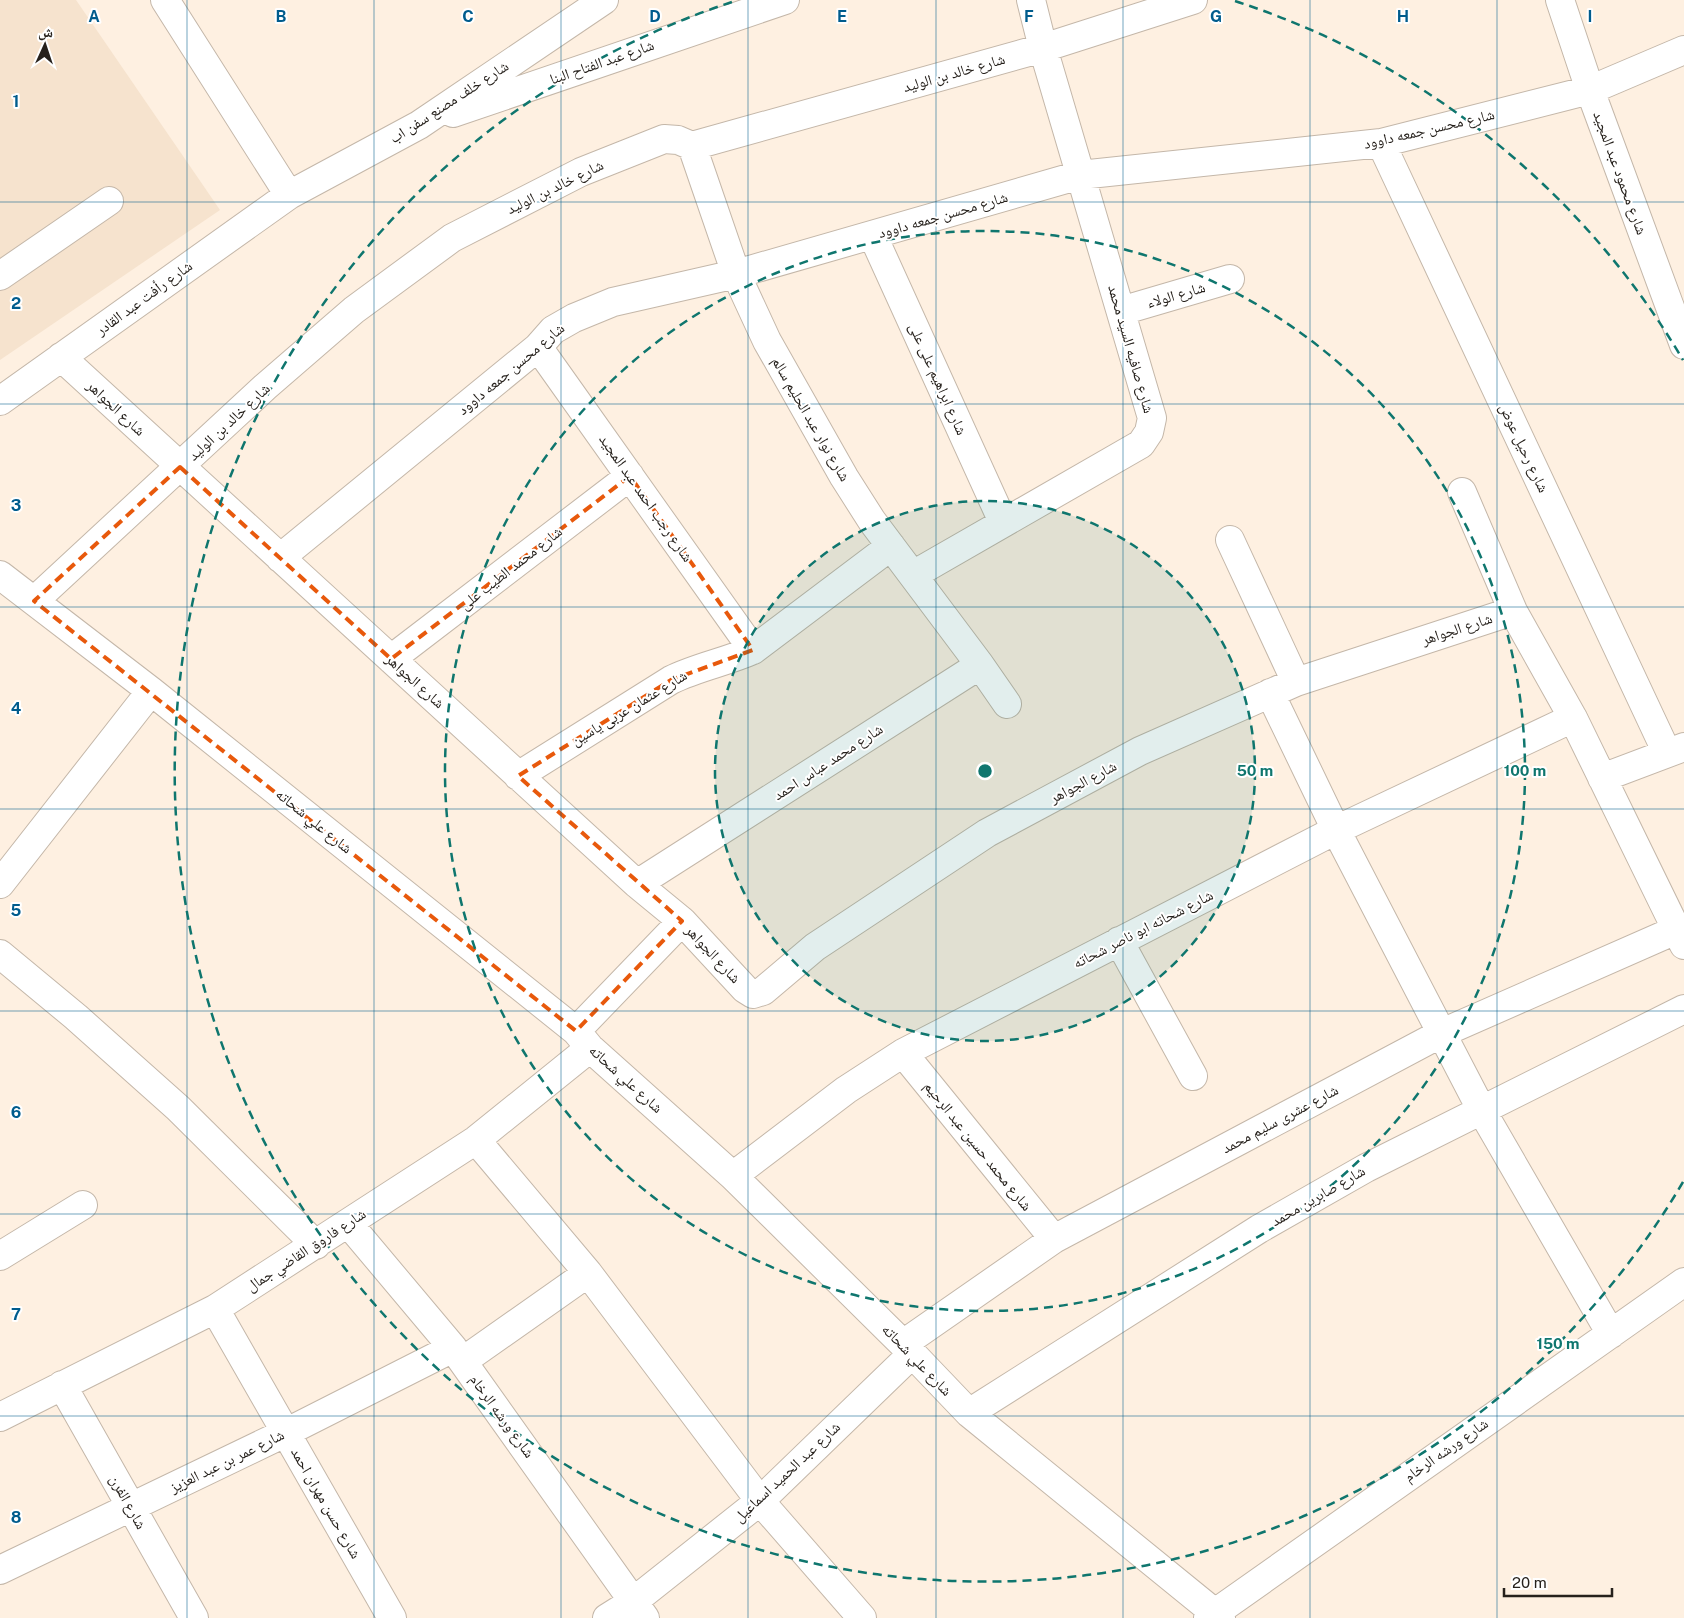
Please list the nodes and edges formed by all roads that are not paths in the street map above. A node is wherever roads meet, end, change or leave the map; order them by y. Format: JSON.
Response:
{"nodes":[{"id":1,"x":165,"y":0,"type":"edge"},
{"id":2,"x":604,"y":0,"type":"edge"},
{"id":3,"x":785,"y":0,"type":"edge"},
{"id":4,"x":1032,"y":0,"type":"edge"},
{"id":5,"x":1193,"y":0,"type":"edge"},
{"id":6,"x":1560,"y":0,"type":"edge"},
{"id":7,"x":1043,"y":48,"type":"junction"},
{"id":8,"x":1684,"y":50,"type":"edge"},
{"id":9,"x":1590,"y":90,"type":"junction"},
{"id":10,"x":419,"y":125,"type":"junction"},
{"id":11,"x":1381,"y":143,"type":"junction"},
{"id":12,"x":692,"y":146,"type":"junction"},
{"id":13,"x":1080,"y":175,"type":"junction"},
{"id":14,"x":289,"y":195,"type":"junction"},
{"id":15,"x":109,"y":201,"type":"dead end"},
{"id":16,"x":873,"y":236,"type":"junction"},
{"id":17,"x":736,"y":274,"type":"junction"},
{"id":18,"x":0,"y":276,"type":"edge"},
{"id":19,"x":1230,"y":279,"type":"dead end"},
{"id":20,"x":1121,"y":311,"type":"junction"},
{"id":21,"x":1684,"y":345,"type":"edge"},
{"id":22,"x":538,"y":347,"type":"junction"},
{"id":23,"x":61,"y":357,"type":"junction"},
{"id":24,"x":0,"y":402,"type":"edge"},
{"id":25,"x":180,"y":467,"type":"junction"},
{"id":26,"x":630,"y":476,"type":"junction"},
{"id":27,"x":1462,"y":492,"type":"dead end"},
{"id":28,"x":1003,"y":522,"type":"junction"},
{"id":29,"x":1230,"y":540,"type":"dead end"},
{"id":30,"x":891,"y":546,"type":"junction"},
{"id":31,"x":280,"y":558,"type":"junction"},
{"id":32,"x":0,"y":575,"type":"edge"},
{"id":33,"x":913,"y":575,"type":"junction"},
{"id":34,"x":34,"y":601,"type":"junction"},
{"id":35,"x":1513,"y":611,"type":"junction"},
{"id":36,"x":753,"y":650,"type":"junction"},
{"id":37,"x":391,"y":660,"type":"junction"},
{"id":38,"x":980,"y":665,"type":"junction"},
{"id":39,"x":1296,"y":682,"type":"junction"},
{"id":40,"x":150,"y":691,"type":"junction"},
{"id":41,"x":1270,"y":693,"type":"junction"},
{"id":42,"x":1007,"y":704,"type":"dead end"},
{"id":43,"x":1573,"y":718,"type":"junction"},
{"id":44,"x":1676,"y":750,"type":"edge"},
{"id":45,"x":518,"y":776,"type":"junction"},
{"id":46,"x":1602,"y":778,"type":"junction"},
{"id":47,"x":1336,"y":830,"type":"junction"},
{"id":48,"x":0,"y":884,"type":"edge"},
{"id":49,"x":637,"y":884,"type":"junction"},
{"id":50,"x":1677,"y":920,"type":"edge"},
{"id":51,"x":682,"y":921,"type":"junction"},
{"id":52,"x":1119,"y":941,"type":"junction"},
{"id":53,"x":0,"y":954,"type":"edge"},
{"id":54,"x":1684,"y":1010,"type":"edge"},
{"id":55,"x":1442,"y":1033,"type":"junction"},
{"id":56,"x":583,"y":1040,"type":"junction"},
{"id":57,"x":903,"y":1053,"type":"junction"},
{"id":58,"x":1193,"y":1076,"type":"dead end"},
{"id":59,"x":1482,"y":1111,"type":"junction"},
{"id":60,"x":476,"y":1140,"type":"junction"},
{"id":61,"x":733,"y":1176,"type":"junction"},
{"id":62,"x":83,"y":1205,"type":"dead end"},
{"id":63,"x":348,"y":1223,"type":"junction"},
{"id":64,"x":1054,"y":1239,"type":"junction"},
{"id":65,"x":316,"y":1245,"type":"junction"},
{"id":66,"x":0,"y":1256,"type":"edge"},
{"id":67,"x":588,"y":1273,"type":"junction"},
{"id":68,"x":1684,"y":1282,"type":"edge"},
{"id":69,"x":215,"y":1309,"type":"junction"},
{"id":70,"x":1611,"y":1334,"type":"junction"},
{"id":71,"x":908,"y":1349,"type":"junction"},
{"id":72,"x":458,"y":1354,"type":"junction"},
{"id":73,"x":62,"y":1385,"type":"junction"},
{"id":74,"x":969,"y":1413,"type":"junction"},
{"id":75,"x":0,"y":1417,"type":"edge"},
{"id":76,"x":285,"y":1433,"type":"junction"},
{"id":77,"x":760,"y":1501,"type":"junction"},
{"id":78,"x":131,"y":1507,"type":"junction"},
{"id":79,"x":0,"y":1570,"type":"edge"},
{"id":80,"x":640,"y":1609,"type":"edge"},
{"id":81,"x":1214,"y":1617,"type":"edge"},
{"id":82,"x":194,"y":1618,"type":"edge"},
{"id":83,"x":392,"y":1618,"type":"edge"},
{"id":84,"x":607,"y":1618,"type":"edge"},
{"id":85,"x":862,"y":1618,"type":"edge"}],
"edges":[{"from":1,"to":14,"type":"street"},
{"from":2,"to":10,"type":"street","name":"شارع خلف مصنع سفن اب"},
{"from":3,"to":10,"type":"street","name":"شارع عبد الفتاح البنا"},
{"from":4,"to":7,"type":"street","name":"شارع صافيه السيد محمد"},
{"from":5,"to":7,"type":"street","name":"شارع خالد بن الوليد"},
{"from":6,"to":9,"type":"street","name":"شارع محمود عبد المجيد"},
{"from":7,"to":12,"type":"street","name":"شارع خالد بن الوليد"},
{"from":7,"to":13,"type":"street","name":"شارع صافيه السيد محمد"},
{"from":8,"to":9,"type":"street","name":"شارع محسن جمعه داوود"},
{"from":9,"to":11,"type":"street","name":"شارع محسن جمعه داوود"},
{"from":9,"to":21,"type":"street","name":"شارع محمود عبد المجيد"},
{"from":10,"to":14,"type":"street","name":"شارع خلف مصنع سفن اب"},
{"from":11,"to":13,"type":"street","name":"شارع محسن جمعه داوود"},
{"from":11,"to":44,"type":"street","name":"شارع رحيل عوض"},
{"from":12,"to":17,"type":"street","name":"شارع نوار عبد الحليم سالم"},
{"from":12,"to":25,"type":"street","name":"شارع خالد بن الوليد"},
{"from":13,"to":16,"type":"street","name":"شارع محسن جمعه داوود"},
{"from":13,"to":20,"type":"street","name":"شارع صافيه السيد محمد"},
{"from":14,"to":23,"type":"street","name":"شارع رأفت عبد القادر"},
{"from":15,"to":18,"type":"street"},
{"from":16,"to":17,"type":"street","name":"شارع محسن جمعه داوود"},
{"from":16,"to":28,"type":"street","name":"شارع ابراهيم على على"},
{"from":17,"to":22,"type":"street","name":"شارع محسن جمعه داوود"},
{"from":17,"to":30,"type":"street","name":"شارع نوار عبد الحليم سالم"},
{"from":19,"to":20,"type":"street","name":"شارع الولاء"},
{"from":20,"to":28,"type":"street","name":"شارع صافيه السيد محمد"},
{"from":22,"to":26,"type":"street","name":"شارع رجب احمد عبد المجيد"},
{"from":22,"to":31,"type":"street","name":"شارع محسن جمعه داوود"},
{"from":23,"to":24,"type":"street","name":"شارع رأفت عبد القادر"},
{"from":23,"to":25,"type":"street","name":"شارع الجواهر"},
{"from":25,"to":31,"type":"street","name":"شارع الجواهر"},
{"from":25,"to":34,"type":"street","name":"شارع خالد بن الوليد"},
{"from":26,"to":36,"type":"street","name":"شارع رجب احمد عبد المجيد"},
{"from":26,"to":37,"type":"street","name":"شارع محمد الطيب على"},
{"from":27,"to":35,"type":"street"},
{"from":28,"to":33,"type":"street","name":"شارع صافيه السيد محمد"},
{"from":29,"to":39,"type":"street"},
{"from":30,"to":33,"type":"street","name":"شارع نوار عبد الحليم سالم"},
{"from":30,"to":36,"type":"street","name":"شارع عثمان عربى ياسين"},
{"from":31,"to":37,"type":"street","name":"شارع الجواهر"},
{"from":32,"to":34,"type":"street","name":"شارع علي شحاته"},
{"from":33,"to":38,"type":"street","name":"شارع نوار عبد الحليم سالم"},
{"from":34,"to":40,"type":"street","name":"شارع علي شحاته"},
{"from":35,"to":39,"type":"street","name":"شارع الجواهر"},
{"from":35,"to":43,"type":"street"},
{"from":36,"to":45,"type":"street","name":"شارع عثمان عربى ياسين"},
{"from":37,"to":45,"type":"street","name":"شارع الجواهر"},
{"from":38,"to":42,"type":"street"},
{"from":38,"to":49,"type":"street","name":"شارع محمد عباس احمد"},
{"from":39,"to":41,"type":"street","name":"شارع الجواهر"},
{"from":40,"to":48,"type":"street"},
{"from":40,"to":56,"type":"street","name":"شارع علي شحاته"},
{"from":41,"to":47,"type":"street"},
{"from":41,"to":51,"type":"street","name":"شارع الجواهر"},
{"from":43,"to":46,"type":"street"},
{"from":43,"to":47,"type":"street","name":"شارع شحاته ابو ناصر شحاته"},
{"from":44,"to":46,"type":"street"},
{"from":45,"to":49,"type":"street","name":"شارع الجواهر"},
{"from":46,"to":50,"type":"street"},
{"from":47,"to":52,"type":"street","name":"شارع شحاته ابو ناصر شحاته"},
{"from":47,"to":55,"type":"street"},
{"from":49,"to":51,"type":"street","name":"شارع الجواهر"},
{"from":50,"to":55,"type":"street","name":"شارع عشرى سليم محمد"},
{"from":51,"to":56,"type":"street","name":"شارع فاروق القاضي جمال"},
{"from":52,"to":57,"type":"street","name":"شارع شحاته ابو ناصر شحاته"},
{"from":52,"to":58,"type":"street"},
{"from":53,"to":65,"type":"street"},
{"from":54,"to":59,"type":"street","name":"شارع صابرين محمد"},
{"from":55,"to":59,"type":"street"},
{"from":55,"to":64,"type":"street","name":"شارع عشرى سليم محمد"},
{"from":56,"to":60,"type":"street","name":"شارع فاروق القاضي جمال"},
{"from":56,"to":61,"type":"street","name":"شارع علي شحاته"},
{"from":57,"to":61,"type":"street","name":"شارع شحاته ابو ناصر شحاته"},
{"from":57,"to":64,"type":"street","name":"شارع محمد حسين عبد الرحيم"},
{"from":59,"to":70,"type":"street"},
{"from":59,"to":74,"type":"street","name":"شارع صابرين محمد"},
{"from":60,"to":63,"type":"street","name":"شارع فاروق القاضي جمال"},
{"from":60,"to":67,"type":"street"},
{"from":61,"to":71,"type":"street","name":"شارع علي شحاته"},
{"from":62,"to":66,"type":"street"},
{"from":63,"to":65,"type":"street","name":"شارع فاروق القاضي جمال"},
{"from":63,"to":72,"type":"street","name":"شارع ورشه الرخام"},
{"from":64,"to":71,"type":"street","name":"شارع عشرى سليم محمد"},
{"from":65,"to":69,"type":"street","name":"شارع فاروق القاضي جمال"},
{"from":67,"to":72,"type":"street","name":"شارع عمر بن عبد العزيز"},
{"from":67,"to":77,"type":"street"},
{"from":68,"to":70,"type":"street","name":"شارع ورشه الرخام"},
{"from":69,"to":73,"type":"street","name":"شارع فاروق القاضي جمال"},
{"from":69,"to":76,"type":"street","name":"شارع حسن مهران احمد"},
{"from":70,"to":81,"type":"street","name":"شارع ورشه الرخام"},
{"from":71,"to":74,"type":"street","name":"شارع علي شحاته"},
{"from":71,"to":77,"type":"street","name":"شارع عبد الحميد اسماعيل"},
{"from":72,"to":76,"type":"street","name":"شارع عمر بن عبد العزيز"},
{"from":72,"to":80,"type":"street","name":"شارع ورشه الرخام"},
{"from":73,"to":75,"type":"street","name":"شارع فاروق القاضي جمال"},
{"from":73,"to":78,"type":"street","name":"شارع الفرن"},
{"from":74,"to":81,"type":"street","name":"شارع علي شحاته"},
{"from":76,"to":78,"type":"street","name":"شارع عمر بن عبد العزيز"},
{"from":76,"to":83,"type":"street","name":"شارع حسن مهران احمد"},
{"from":77,"to":80,"type":"street","name":"شارع عبد الحميد اسماعيل"},
{"from":77,"to":85,"type":"street"},
{"from":78,"to":79,"type":"street","name":"شارع عمر بن عبد العزيز"},
{"from":78,"to":82,"type":"street","name":"شارع الفرن"},
{"from":80,"to":84,"type":"street","name":"شارع عبد الحميد اسماعيل"}]}
